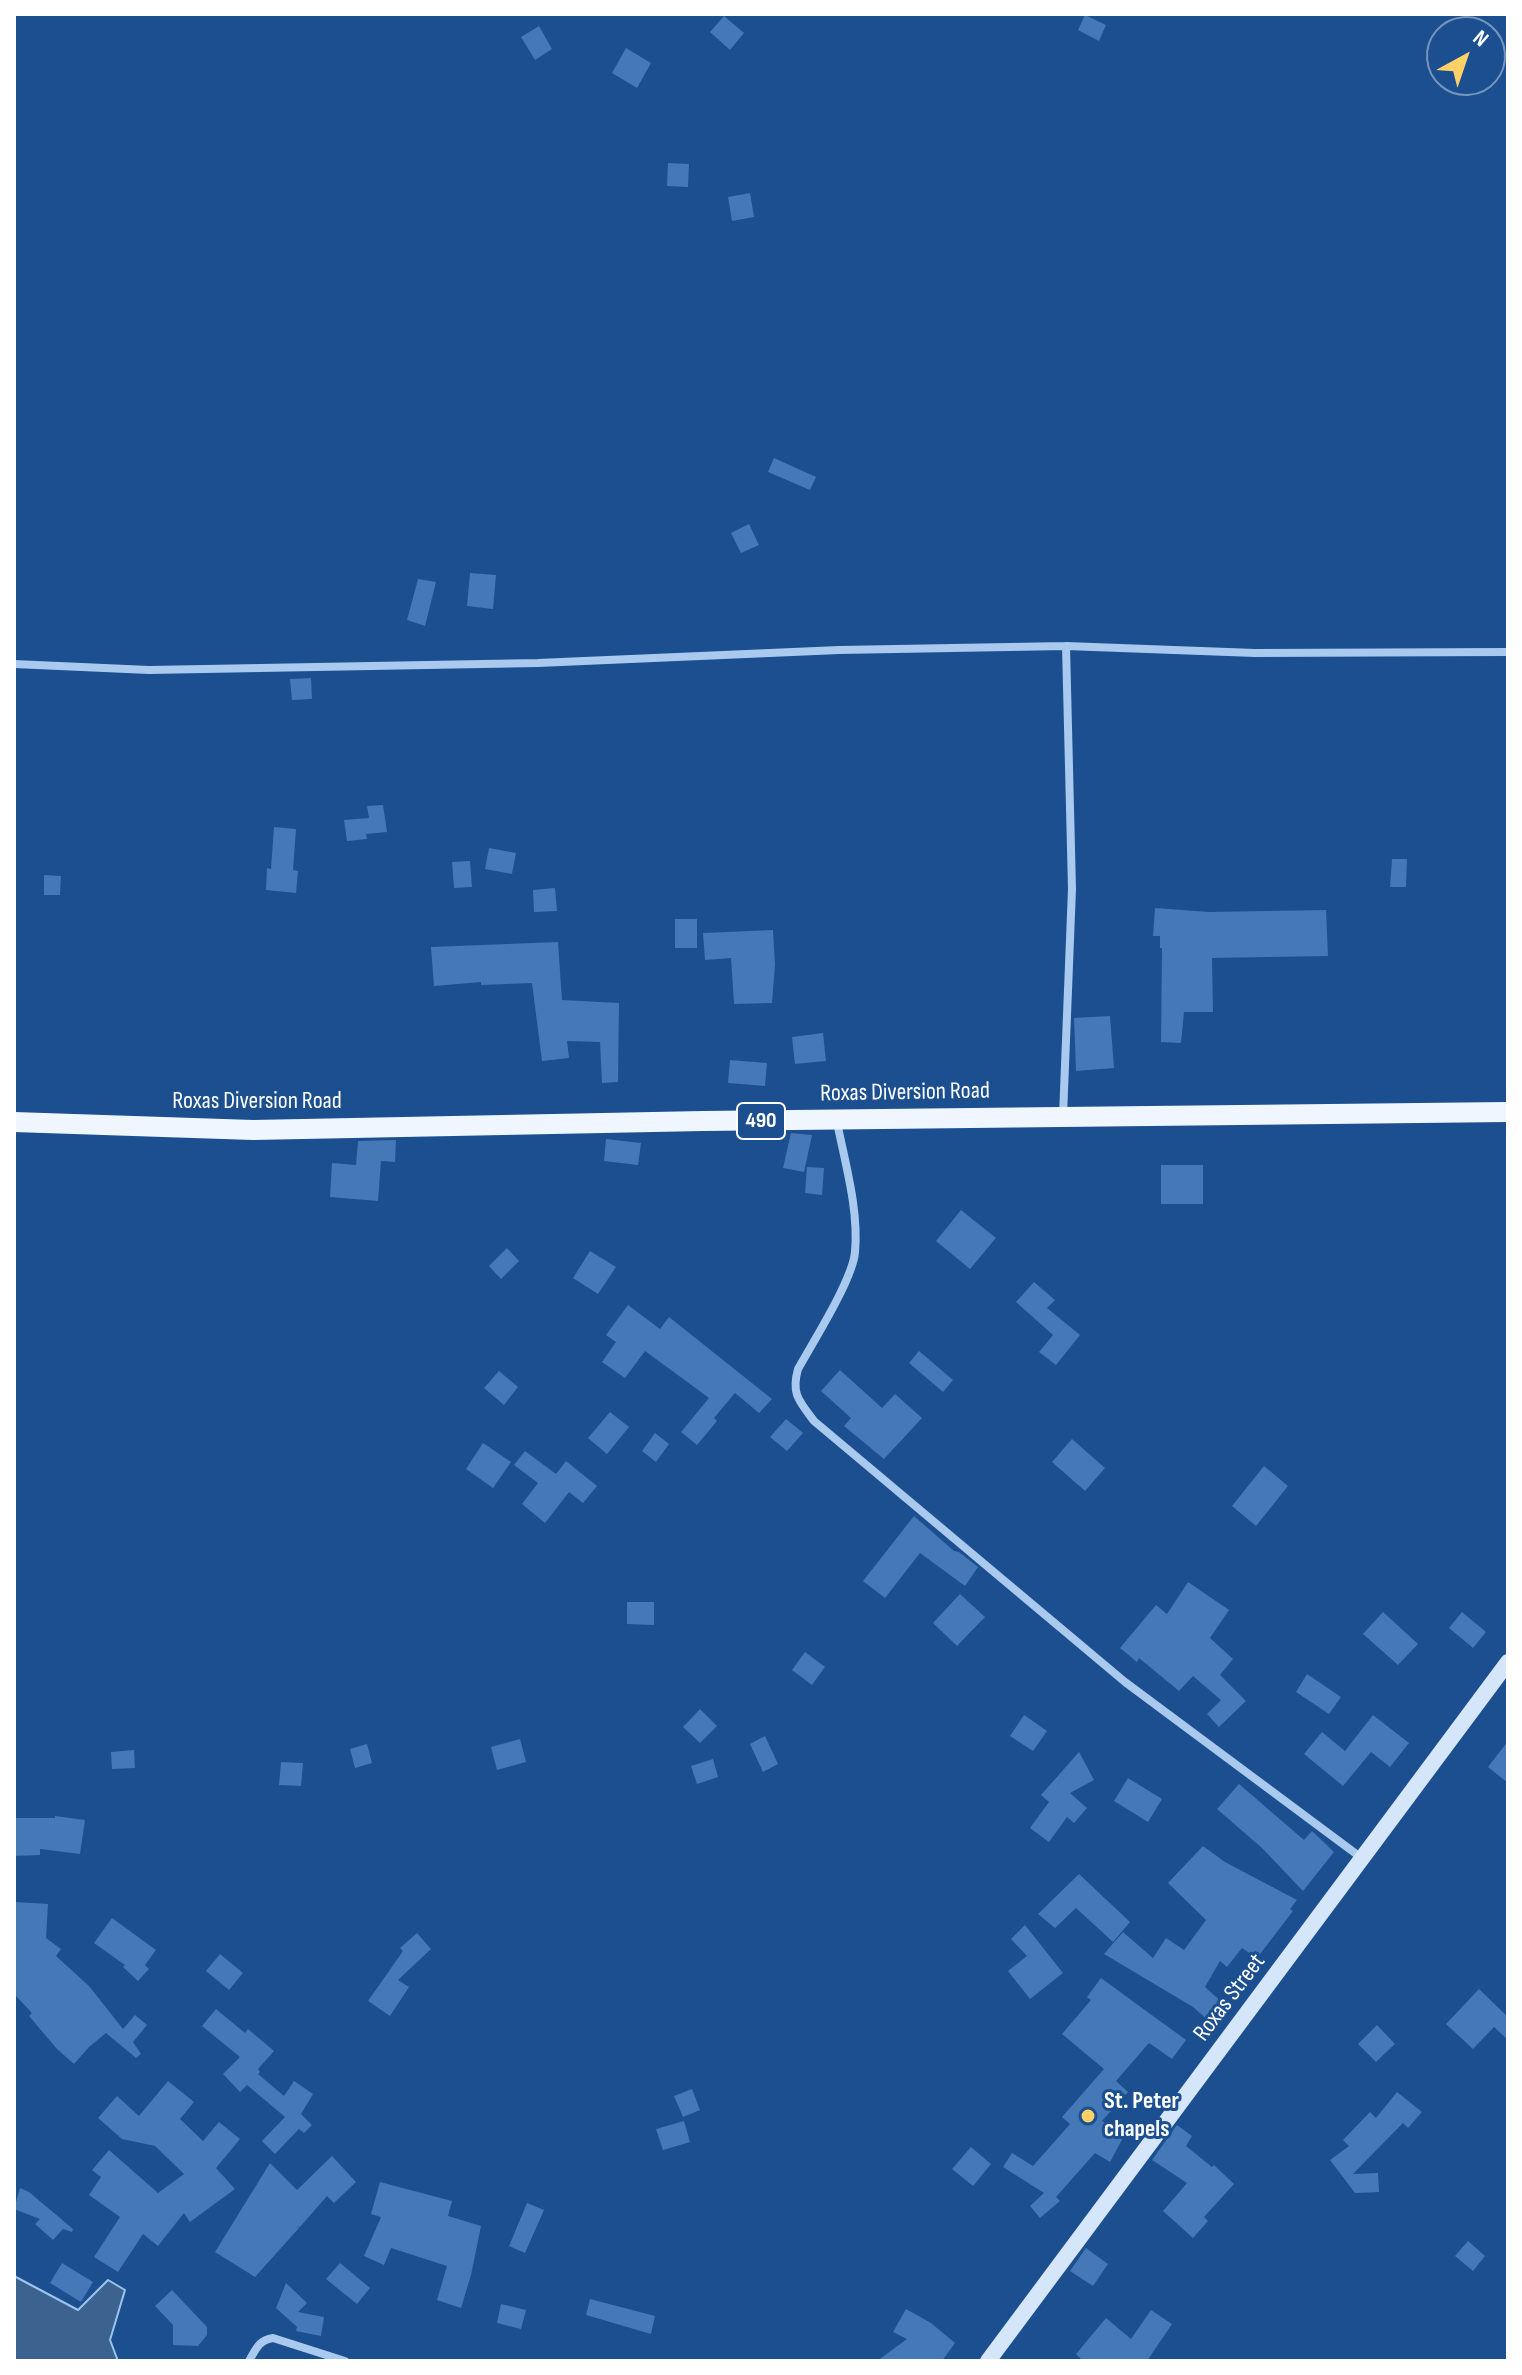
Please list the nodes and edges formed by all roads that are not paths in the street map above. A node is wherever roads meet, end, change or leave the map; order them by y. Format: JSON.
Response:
{"nodes":[{"id":1,"x":1066,"y":646,"type":"junction"},
{"id":2,"x":1508,"y":652,"type":"edge"},
{"id":3,"x":14,"y":664,"type":"edge"},
{"id":4,"x":1508,"y":1112,"type":"edge"},
{"id":5,"x":1063,"y":1116,"type":"junction"},
{"id":6,"x":837,"y":1120,"type":"junction"},
{"id":7,"x":14,"y":1122,"type":"edge"},
{"id":8,"x":1507,"y":1666,"type":"edge"},
{"id":9,"x":1363,"y":1859,"type":"junction"},
{"id":10,"x":249,"y":2361,"type":"edge"},
{"id":11,"x":345,"y":2361,"type":"edge"},
{"id":12,"x":988,"y":2361,"type":"edge"}],
"edges":[{"from":1,"to":2,"type":"street"},
{"from":1,"to":3,"type":"street"},
{"from":1,"to":5,"type":"street"},
{"from":4,"to":5,"type":"main road","name":"Roxas Diversion Road","number":"490"},
{"from":5,"to":6,"type":"main road","name":"Roxas Diversion Road","number":"490"},
{"from":6,"to":7,"type":"main road","name":"Roxas Diversion Road","number":"490"},
{"from":6,"to":9,"type":"street"},
{"from":8,"to":9,"type":"main road","name":"Roxas Street"},
{"from":9,"to":12,"type":"main road","name":"Roxas Street"},
{"from":10,"to":11,"type":"street"}]}
